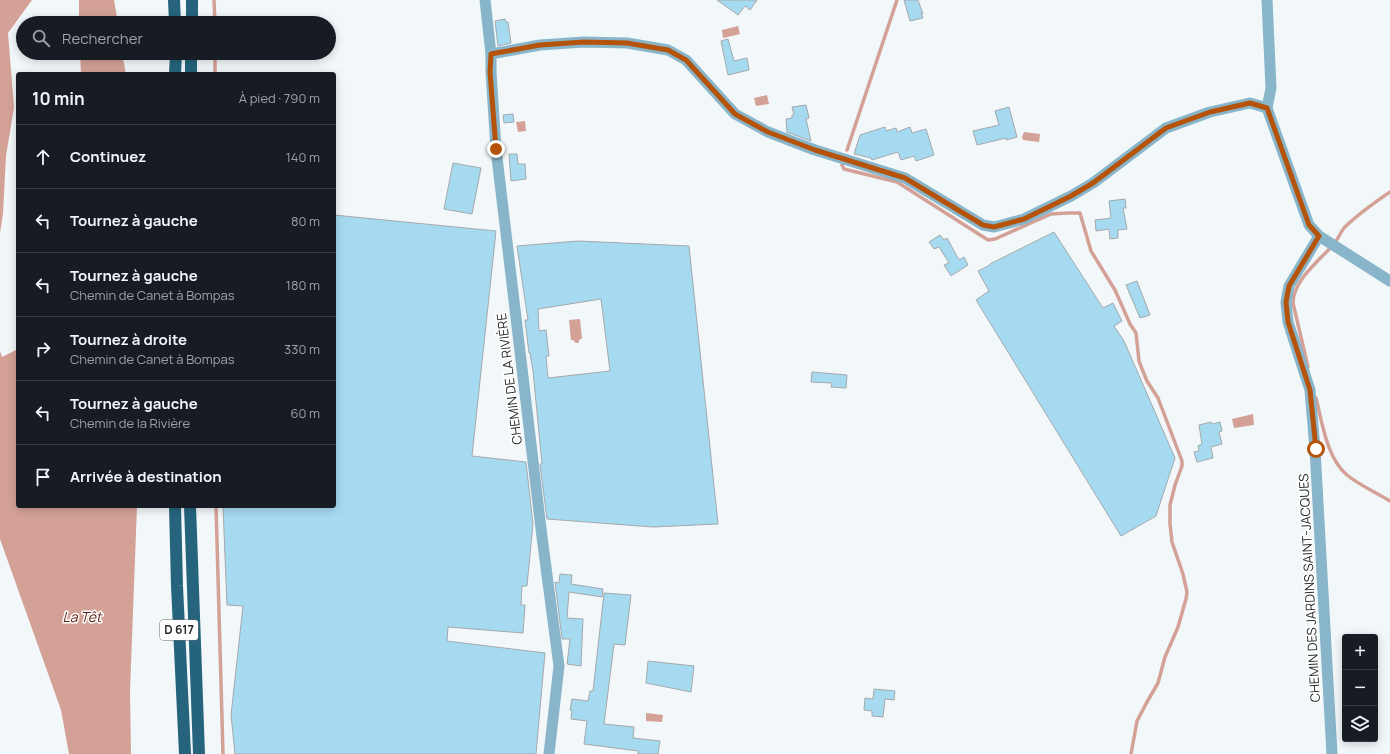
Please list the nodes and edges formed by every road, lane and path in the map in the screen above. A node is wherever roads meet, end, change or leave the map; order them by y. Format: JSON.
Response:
{"nodes":[{"id":1,"x":174,"y":0,"type":"edge"},
{"id":2,"x":192,"y":0,"type":"edge"},
{"id":3,"x":485,"y":0,"type":"edge"},
{"id":4,"x":1267,"y":0,"type":"edge"},
{"id":5,"x":175,"y":16,"type":"edge"},
{"id":6,"x":192,"y":16,"type":"edge"},
{"id":7,"x":491,"y":54,"type":"junction"},
{"id":8,"x":176,"y":60,"type":"edge"},
{"id":9,"x":192,"y":60,"type":"edge"},
{"id":10,"x":175,"y":72,"type":"edge"},
{"id":11,"x":191,"y":72,"type":"edge"},
{"id":12,"x":1267,"y":108,"type":"junction"},
{"id":13,"x":1319,"y":236,"type":"junction"},
{"id":14,"x":1390,"y":281,"type":"edge"},
{"id":15,"x":175,"y":508,"type":"edge"},
{"id":16,"x":190,"y":508,"type":"edge"},
{"id":17,"x":185,"y":754,"type":"edge"},
{"id":18,"x":199,"y":754,"type":"edge"},
{"id":19,"x":549,"y":754,"type":"edge"},
{"id":20,"x":1332,"y":754,"type":"edge"}],
"edges":[{"from":1,"to":5,"type":"highway"},
{"from":2,"to":6,"type":"highway"},
{"from":3,"to":7,"type":"street","name":"CHEMIN DE LA RIVIÈRE"},
{"from":4,"to":12,"type":"street"},
{"from":7,"to":12,"type":"street"},
{"from":7,"to":19,"type":"street","name":"CHEMIN DE LA RIVIÈRE"},
{"from":8,"to":10,"type":"highway"},
{"from":9,"to":11,"type":"highway"},
{"from":12,"to":13,"type":"street"},
{"from":13,"to":14,"type":"street"},
{"from":13,"to":20,"type":"street","name":"CHEMIN DES JARDINS SAINT-JACQUES"},
{"from":15,"to":17,"type":"highway","number":"D 617"},
{"from":16,"to":18,"type":"highway","number":"D 617"}]}
